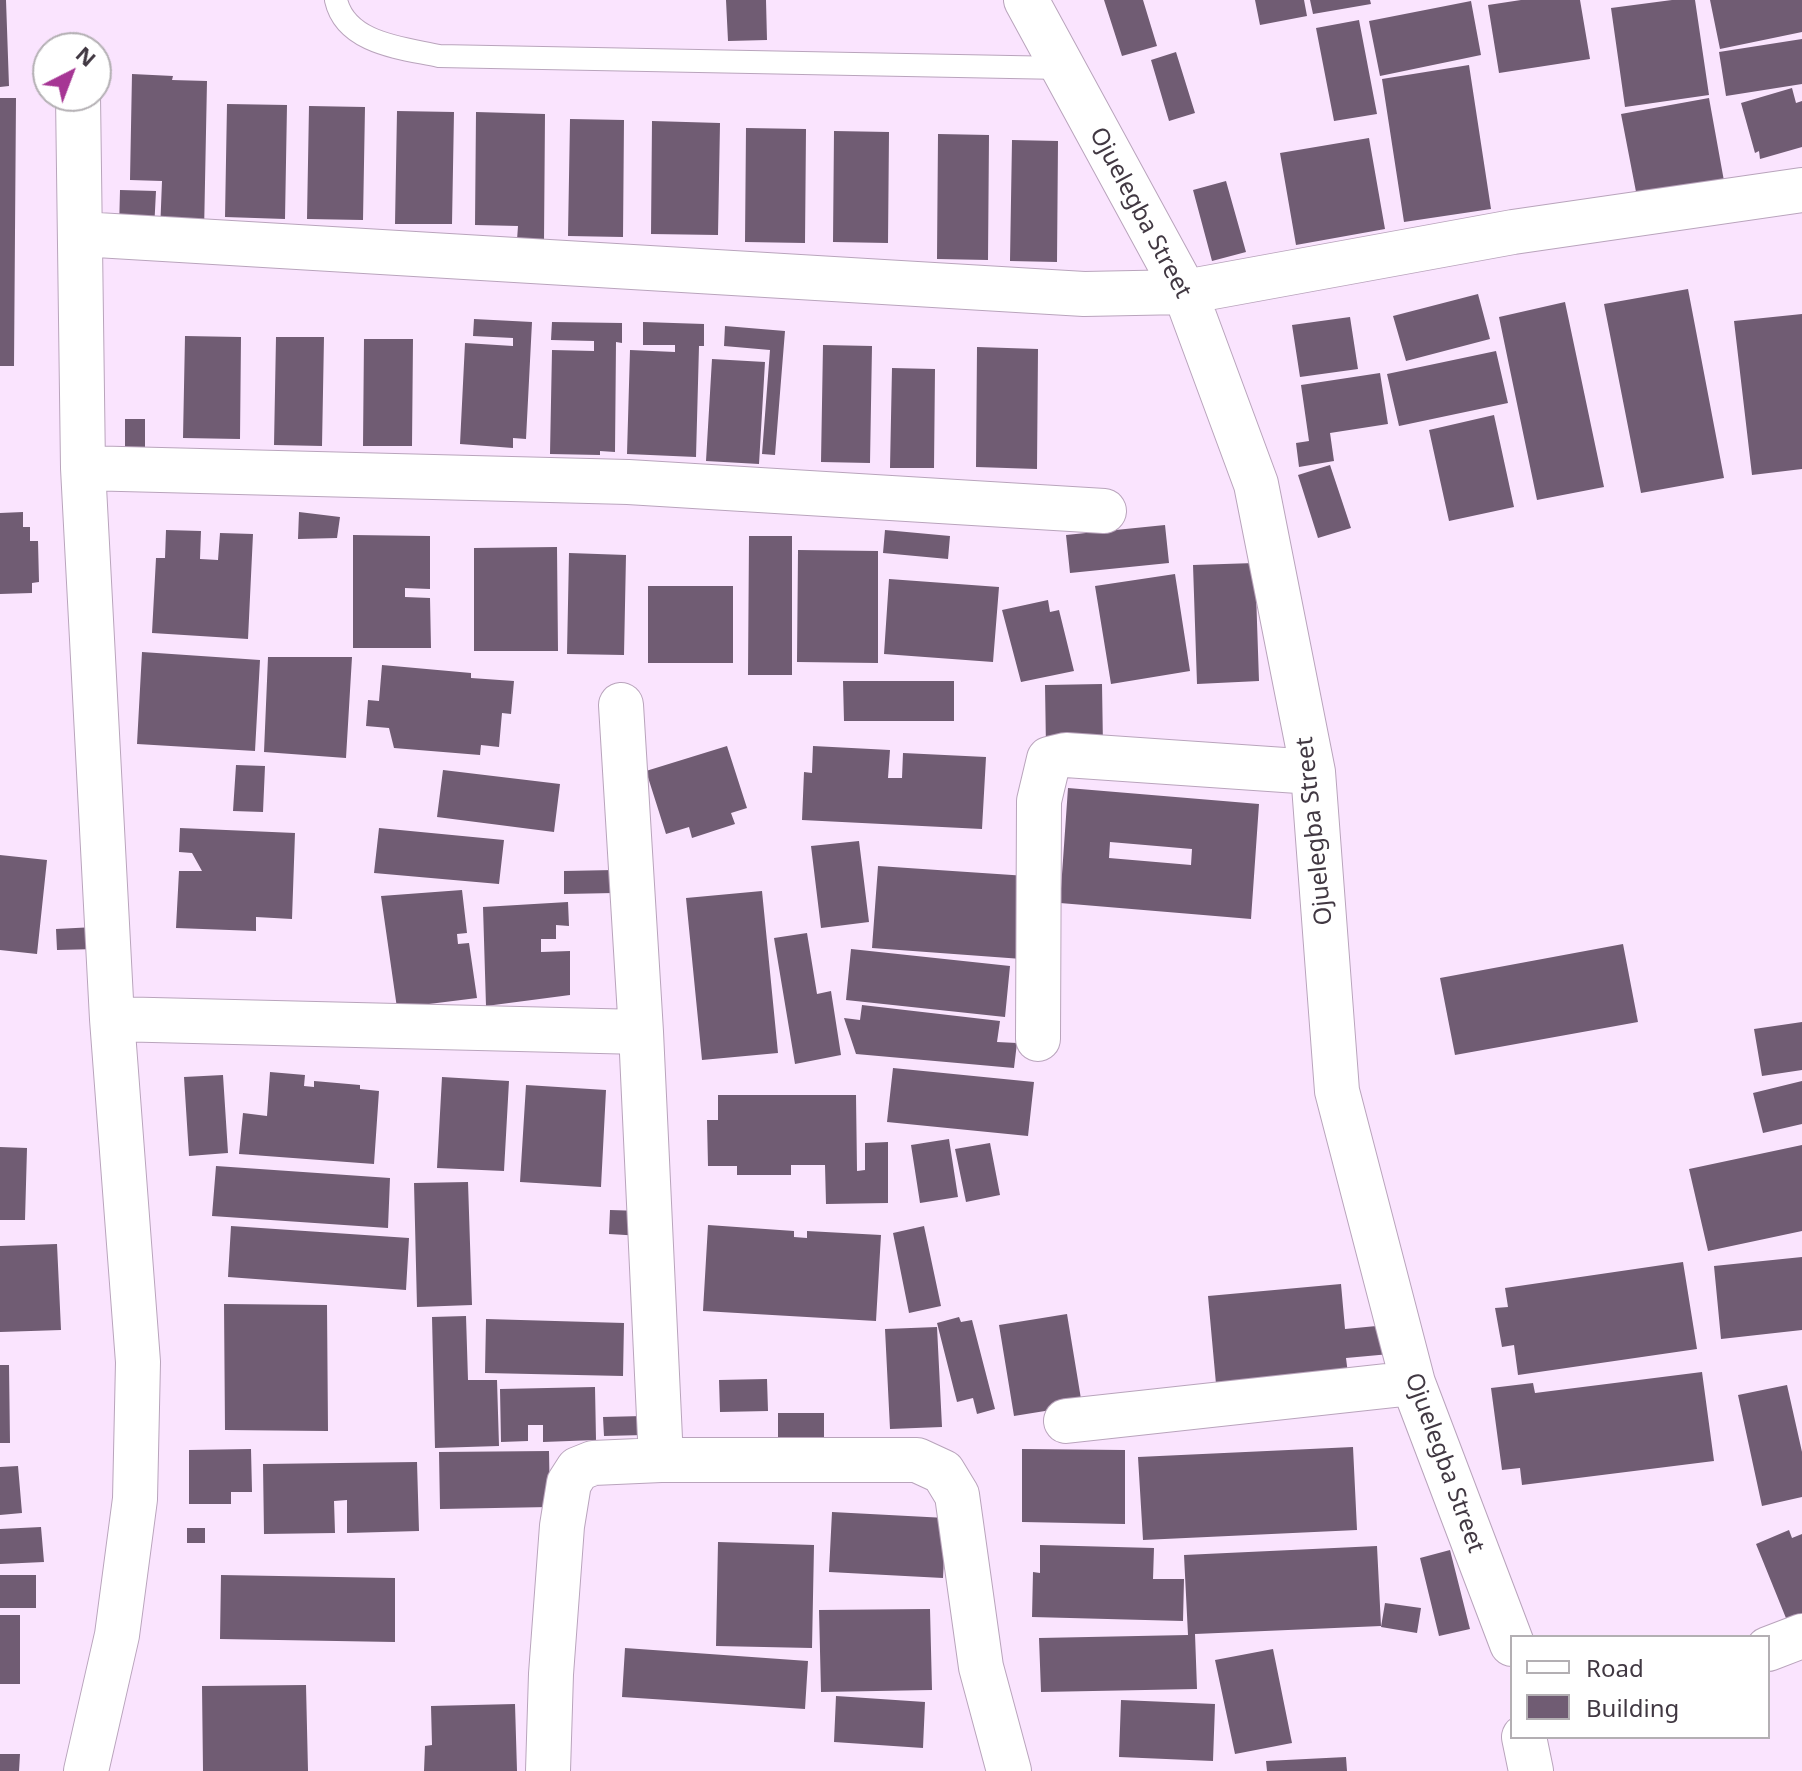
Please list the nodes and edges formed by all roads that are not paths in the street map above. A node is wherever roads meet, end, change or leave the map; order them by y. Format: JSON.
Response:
{"nodes":[{"id":1,"x":336,"y":0,"type":"edge"},
{"id":2,"x":1026,"y":0,"type":"edge"},
{"id":3,"x":1062,"y":68,"type":"junction"},
{"id":4,"x":78,"y":112,"type":"edge"},
{"id":5,"x":1802,"y":190,"type":"edge"},
{"id":6,"x":80,"y":234,"type":"junction"},
{"id":7,"x":1185,"y":292,"type":"junction"},
{"id":8,"x":83,"y":468,"type":"junction"},
{"id":9,"x":1104,"y":511,"type":"dead end"},
{"id":10,"x":621,"y":705,"type":"dead end"},
{"id":11,"x":1313,"y":772,"type":"junction"},
{"id":12,"x":112,"y":1019,"type":"junction"},
{"id":13,"x":641,"y":1032,"type":"junction"},
{"id":14,"x":1038,"y":1039,"type":"dead end"},
{"id":15,"x":1413,"y":1383,"type":"junction"},
{"id":16,"x":1066,"y":1421,"type":"dead end"},
{"id":17,"x":661,"y":1460,"type":"junction"},
{"id":18,"x":1802,"y":1636,"type":"edge"},
{"id":19,"x":1510,"y":1639,"type":"edge"},
{"id":20,"x":1770,"y":1648,"type":"edge"},
{"id":21,"x":86,"y":1771,"type":"edge"},
{"id":22,"x":548,"y":1771,"type":"edge"},
{"id":23,"x":1009,"y":1771,"type":"edge"}],
"edges":[{"from":1,"to":3,"type":"lane"},
{"from":2,"to":3,"type":"street","name":"Ojuelegba Street"},
{"from":3,"to":7,"type":"street","name":"Ojuelegba Street"},
{"from":4,"to":6,"type":"street"},
{"from":5,"to":7,"type":"street"},
{"from":6,"to":7,"type":"street"},
{"from":6,"to":8,"type":"street"},
{"from":7,"to":11,"type":"street","name":"Ojuelegba Street"},
{"from":8,"to":9,"type":"street"},
{"from":8,"to":12,"type":"street"},
{"from":10,"to":13,"type":"street"},
{"from":11,"to":14,"type":"street"},
{"from":11,"to":15,"type":"street","name":"Ojuelegba Street"},
{"from":12,"to":13,"type":"street"},
{"from":12,"to":21,"type":"street"},
{"from":13,"to":17,"type":"street"},
{"from":15,"to":16,"type":"street"},
{"from":15,"to":19,"type":"street","name":"Ojuelegba Street"},
{"from":17,"to":22,"type":"street"},
{"from":17,"to":23,"type":"street"},
{"from":18,"to":20,"type":"street"}]}
